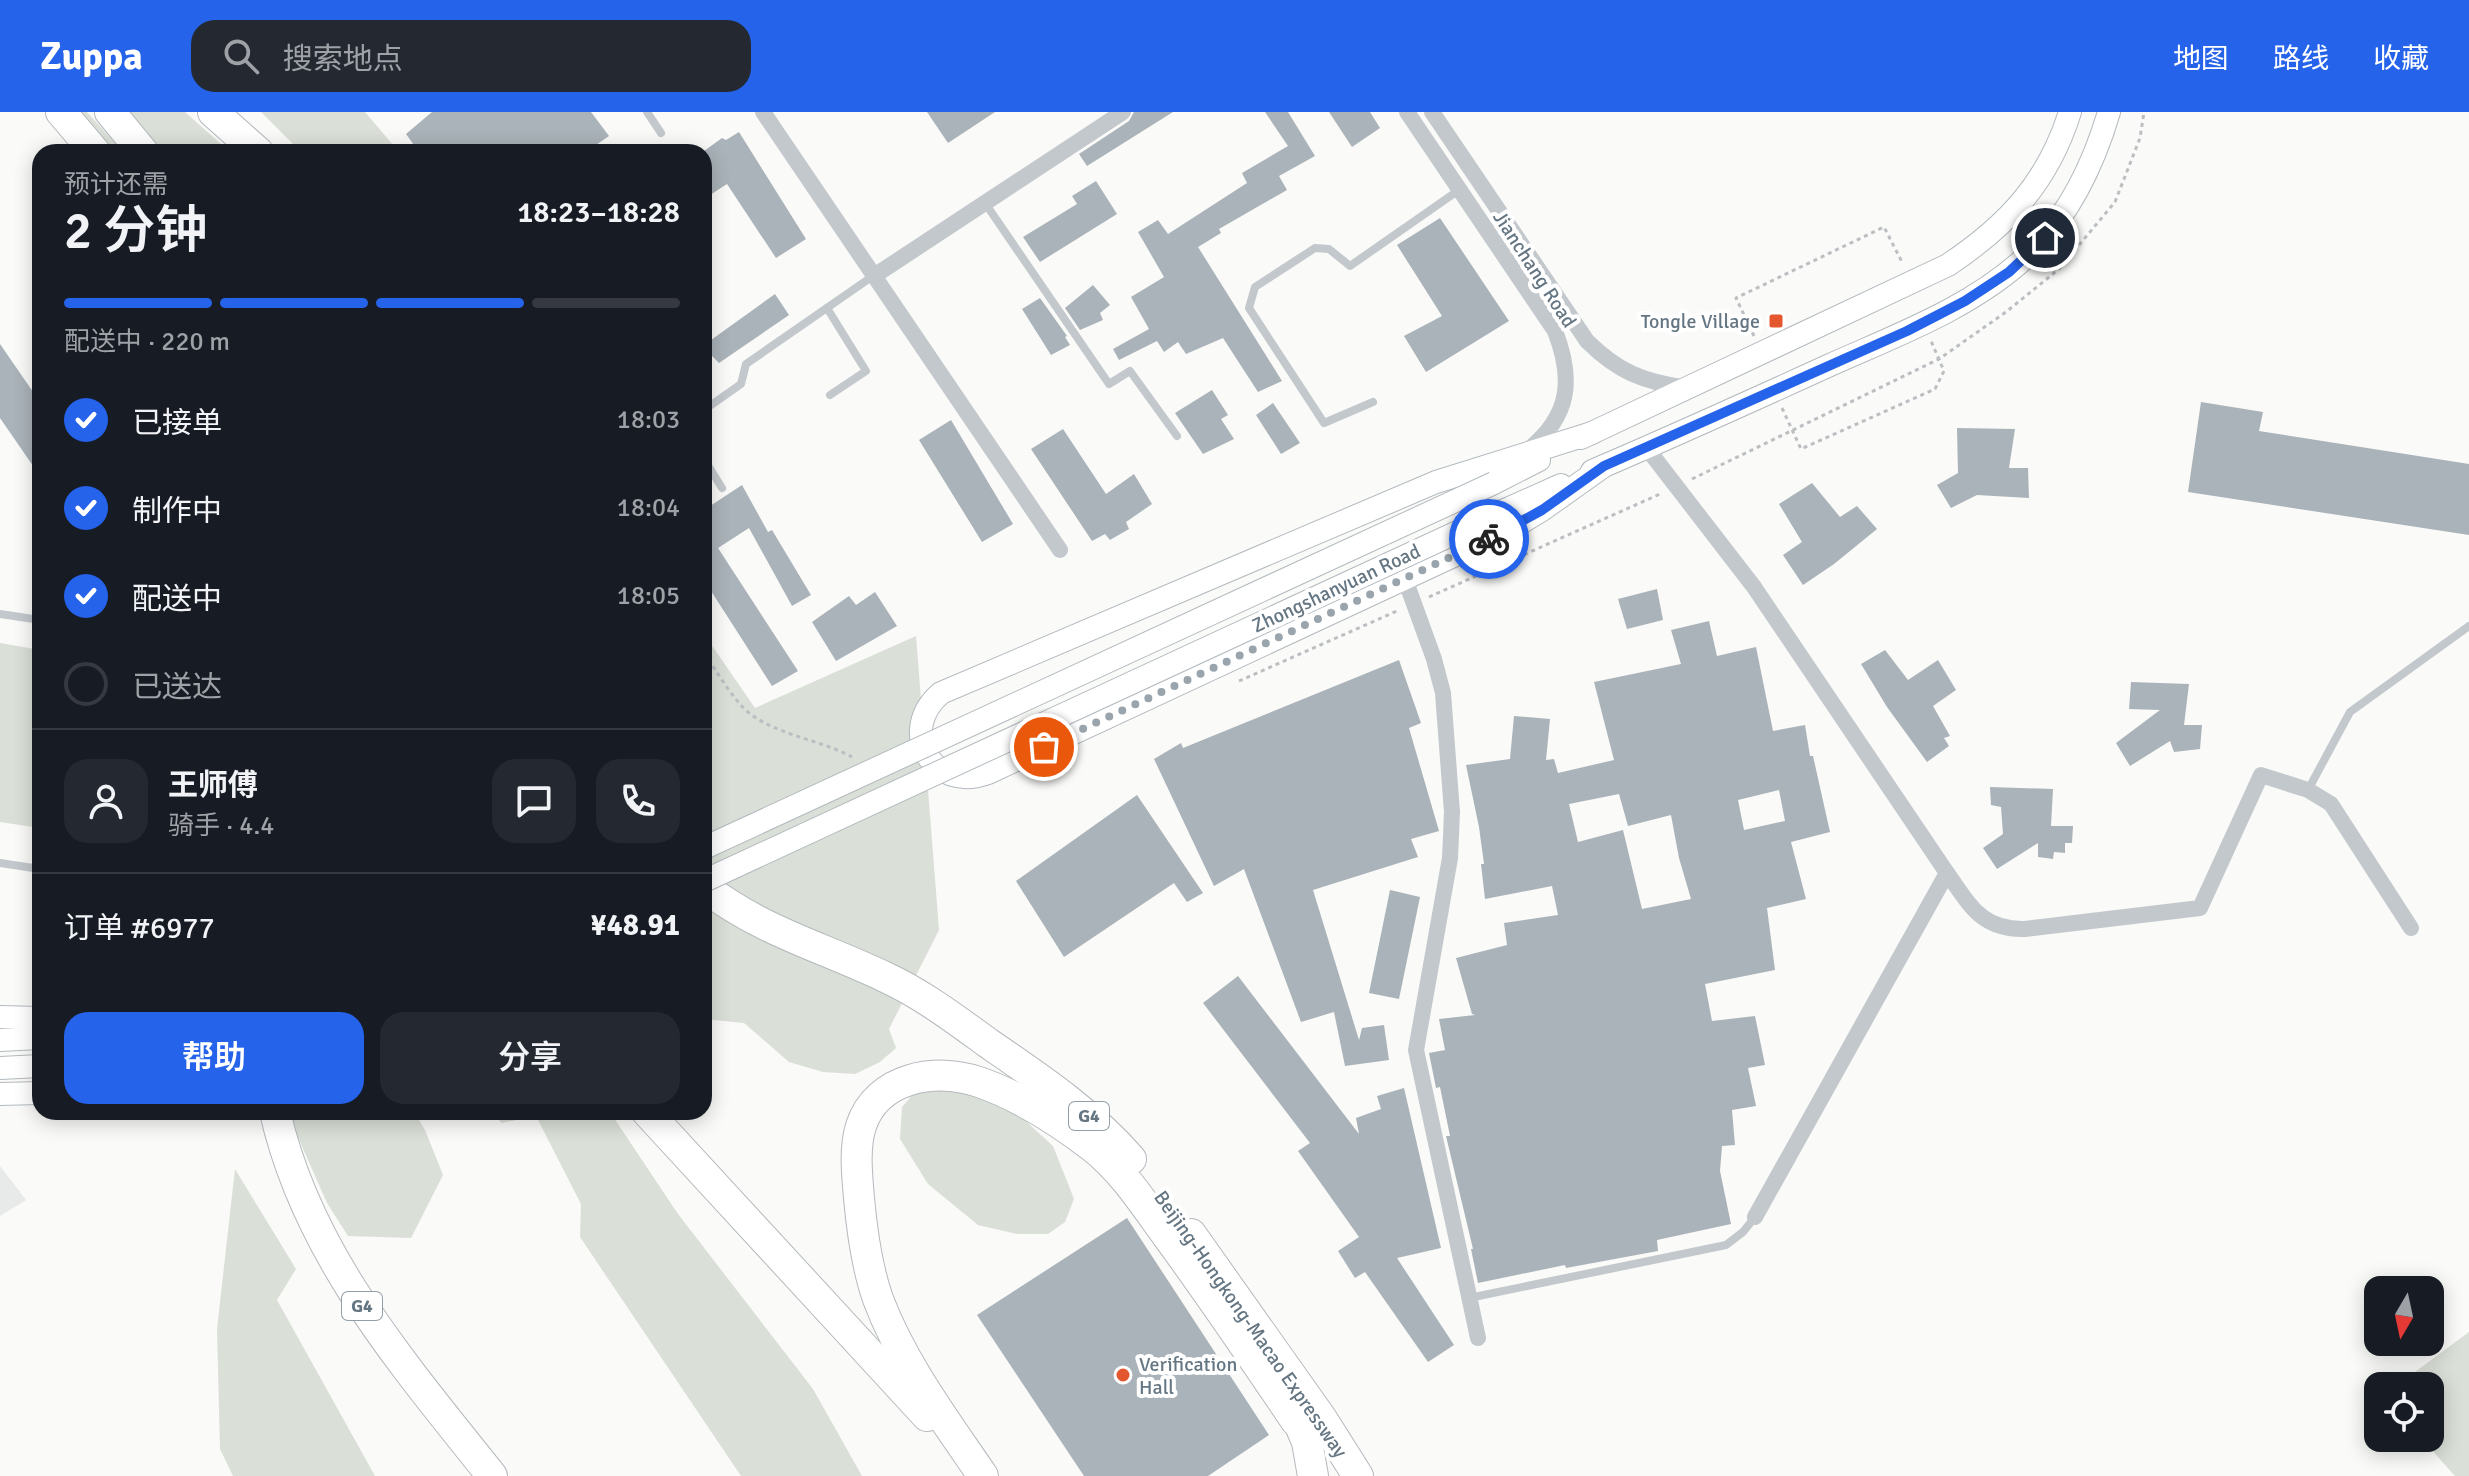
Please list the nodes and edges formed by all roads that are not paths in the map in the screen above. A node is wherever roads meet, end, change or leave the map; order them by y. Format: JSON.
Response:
{"nodes":[{"id":1,"x":61,"y":112,"type":"edge"},
{"id":2,"x":110,"y":112,"type":"edge"},
{"id":3,"x":213,"y":112,"type":"edge"},
{"id":4,"x":219,"y":112,"type":"edge"},
{"id":5,"x":647,"y":112,"type":"edge"},
{"id":6,"x":763,"y":112,"type":"edge"},
{"id":7,"x":1123,"y":112,"type":"edge"},
{"id":8,"x":1407,"y":112,"type":"edge"},
{"id":9,"x":1432,"y":112,"type":"edge"},
{"id":10,"x":2070,"y":112,"type":"edge"},
{"id":11,"x":2109,"y":112,"type":"edge"},
{"id":12,"x":661,"y":133,"type":"dead end"},
{"id":13,"x":88,"y":144,"type":"edge"},
{"id":14,"x":136,"y":144,"type":"edge"},
{"id":15,"x":249,"y":144,"type":"edge"},
{"id":16,"x":250,"y":144,"type":"edge"},
{"id":17,"x":1459,"y":189,"type":"junction"},
{"id":18,"x":984,"y":202,"type":"junction"},
{"id":19,"x":874,"y":276,"type":"junction"},
{"id":20,"x":827,"y":308,"type":"junction"},
{"id":21,"x":1687,"y":388,"type":"junction"},
{"id":22,"x":830,"y":395,"type":"dead end"},
{"id":23,"x":1373,"y":402,"type":"dead end"},
{"id":24,"x":712,"y":404,"type":"edge"},
{"id":25,"x":1592,"y":433,"type":"junction"},
{"id":26,"x":1177,"y":436,"type":"dead end"},
{"id":27,"x":1646,"y":447,"type":"junction"},
{"id":28,"x":1526,"y":453,"type":"junction"},
{"id":29,"x":1604,"y":466,"type":"junction"},
{"id":30,"x":712,"y":472,"type":"edge"},
{"id":31,"x":722,"y":488,"type":"dead end"},
{"id":32,"x":1060,"y":550,"type":"dead end"},
{"id":33,"x":1405,"y":579,"type":"junction"},
{"id":34,"x":0,"y":614,"type":"edge"},
{"id":35,"x":32,"y":619,"type":"edge"},
{"id":36,"x":2469,"y":626,"type":"edge"},
{"id":37,"x":2308,"y":790,"type":"junction"},
{"id":38,"x":712,"y":844,"type":"edge"},
{"id":39,"x":0,"y":863,"type":"edge"},
{"id":40,"x":32,"y":868,"type":"edge"},
{"id":41,"x":1947,"y":873,"type":"junction"},
{"id":42,"x":712,"y":880,"type":"edge"},
{"id":43,"x":712,"y":889,"type":"edge"},
{"id":44,"x":2411,"y":928,"type":"dead end"},
{"id":45,"x":0,"y":1017,"type":"edge"},
{"id":46,"x":32,"y":1018,"type":"edge"},
{"id":47,"x":32,"y":1038,"type":"edge"},
{"id":48,"x":0,"y":1040,"type":"edge"},
{"id":49,"x":32,"y":1066,"type":"edge"},
{"id":50,"x":0,"y":1068,"type":"edge"},
{"id":51,"x":32,"y":1093,"type":"edge"},
{"id":52,"x":0,"y":1094,"type":"edge"},
{"id":53,"x":277,"y":1120,"type":"edge"},
{"id":54,"x":654,"y":1120,"type":"edge"},
{"id":55,"x":1755,"y":1217,"type":"joint"},
{"id":56,"x":1469,"y":1298,"type":"junction"},
{"id":57,"x":1478,"y":1338,"type":"dead end"},
{"id":58,"x":1269,"y":1343,"type":"junction"},
{"id":59,"x":1296,"y":1421,"type":"junction"},
{"id":60,"x":492,"y":1476,"type":"edge"},
{"id":61,"x":983,"y":1476,"type":"edge"},
{"id":62,"x":1313,"y":1476,"type":"edge"},
{"id":63,"x":1358,"y":1476,"type":"edge"}],
"edges":[{"from":1,"to":13,"type":"highway"},
{"from":2,"to":14,"type":"highway"},
{"from":3,"to":15,"type":"highway"},
{"from":4,"to":16,"type":"highway"},
{"from":5,"to":12,"type":"lane"},
{"from":6,"to":19,"type":"street"},
{"from":7,"to":18,"type":"street"},
{"from":8,"to":17,"type":"street","name":"Jianchang Road"},
{"from":9,"to":21,"type":"street","name":"Jianchang Road"},
{"from":10,"to":21,"type":"main road","name":"Zhongshanyuan Road"},
{"from":11,"to":27,"type":"main road","name":"Zhongshanyuan Road"},
{"from":17,"to":23,"type":"lane"},
{"from":17,"to":28,"type":"street","name":"Jianchang Road"},
{"from":18,"to":19,"type":"street"},
{"from":18,"to":26,"type":"lane"},
{"from":19,"to":20,"type":"lane"},
{"from":19,"to":32,"type":"street"},
{"from":20,"to":22,"type":"lane"},
{"from":20,"to":24,"type":"lane"},
{"from":21,"to":25,"type":"main road","name":"Zhongshanyuan Road"},
{"from":25,"to":28,"type":"main road"},
{"from":25,"to":38,"type":"main road","name":"Zhongshanyuan Road","bridge":true},
{"from":27,"to":29,"type":"main road","name":"Zhongshanyuan Road"},
{"from":27,"to":41,"type":"street"},
{"from":28,"to":33,"type":"main road"},
{"from":29,"to":33,"type":"main road"},
{"from":29,"to":42,"type":"main road","name":"Zhongshanyuan Road","bridge":true},
{"from":30,"to":31,"type":"lane"},
{"from":33,"to":56,"type":"street"},
{"from":34,"to":35,"type":"lane"},
{"from":36,"to":37,"type":"lane"},
{"from":37,"to":41,"type":"street"},
{"from":37,"to":44,"type":"street"},
{"from":39,"to":40,"type":"lane"},
{"from":41,"to":55,"type":"street"},
{"from":43,"to":58,"type":"highway","name":"Beijing-Hongkong-Macao Expressway","number":"G4"},
{"from":45,"to":46,"type":"main road"},
{"from":47,"to":48,"type":"main road"},
{"from":49,"to":50,"type":"main road"},
{"from":51,"to":52,"type":"main road"},
{"from":53,"to":60,"type":"highway","number":"G4"},
{"from":54,"to":61,"type":"highway"},
{"from":55,"to":56,"type":"lane"},
{"from":56,"to":57,"type":"street"},
{"from":58,"to":59,"type":"highway"},
{"from":58,"to":63,"type":"highway","name":"Beijing-Hongkong-Macao Expressway","number":"G4"},
{"from":59,"to":61,"type":"highway"},
{"from":59,"to":62,"type":"highway"}]}
